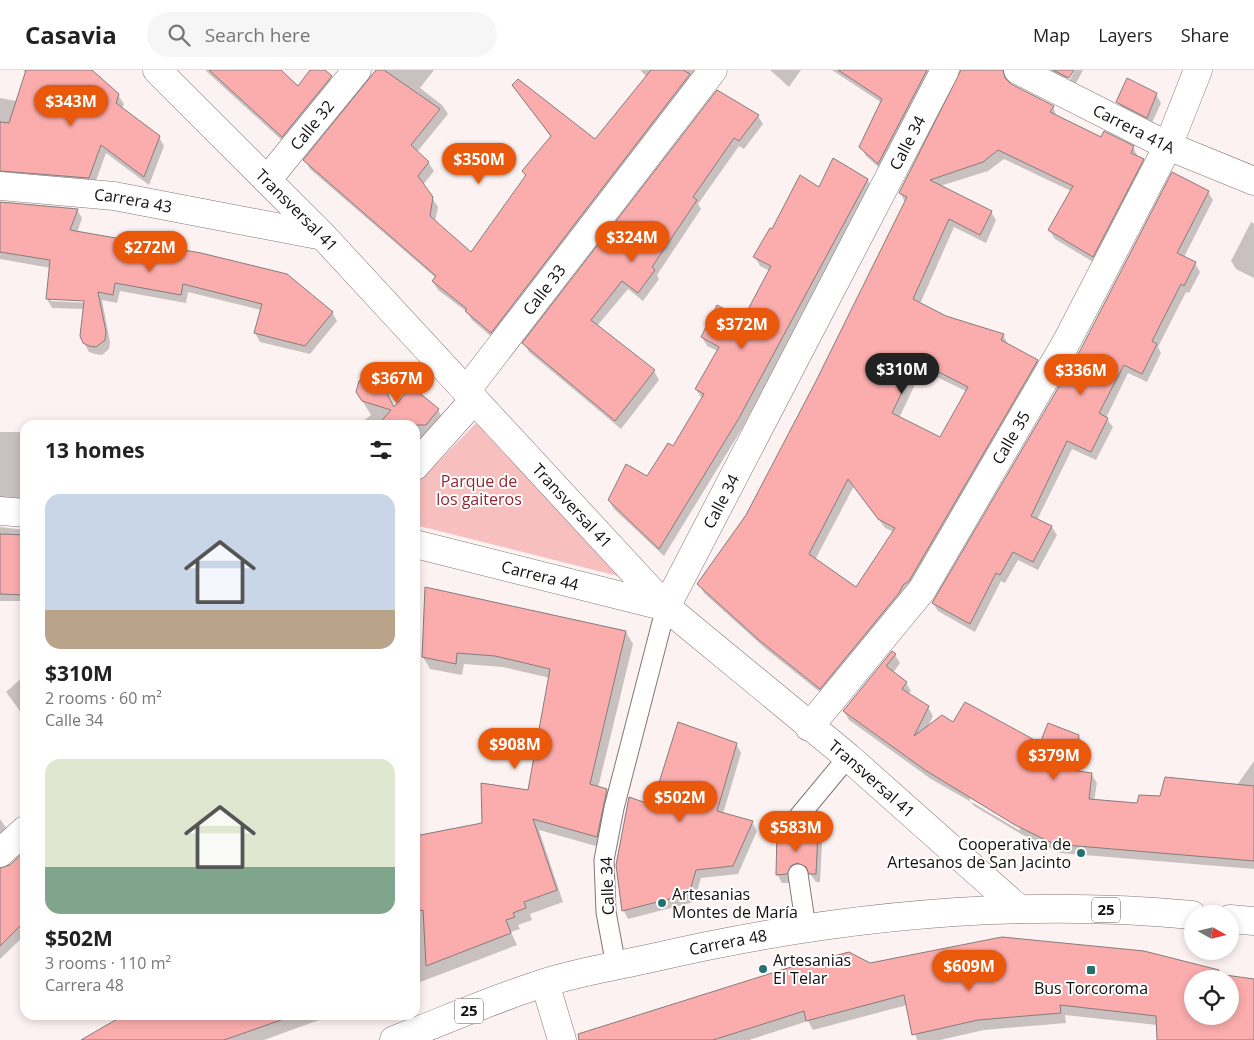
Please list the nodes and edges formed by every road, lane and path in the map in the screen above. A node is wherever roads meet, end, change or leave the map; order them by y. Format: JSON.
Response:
{"nodes":[{"id":1,"x":157,"y":70,"type":"edge"},
{"id":2,"x":357,"y":70,"type":"edge"},
{"id":3,"x":713,"y":70,"type":"edge"},
{"id":4,"x":945,"y":70,"type":"edge"},
{"id":5,"x":1018,"y":70,"type":"edge"},
{"id":6,"x":1198,"y":70,"type":"edge"},
{"id":7,"x":1168,"y":146,"type":"junction"},
{"id":8,"x":267,"y":180,"type":"junction"},
{"id":9,"x":1254,"y":181,"type":"edge"},
{"id":10,"x":0,"y":186,"type":"edge"},
{"id":11,"x":323,"y":236,"type":"junction"},
{"id":12,"x":470,"y":395,"type":"junction"},
{"id":13,"x":420,"y":460,"type":"edge"},
{"id":14,"x":0,"y":511,"type":"edge"},
{"id":15,"x":20,"y":513,"type":"edge"},
{"id":16,"x":420,"y":545,"type":"edge"},
{"id":17,"x":666,"y":608,"type":"junction"},
{"id":18,"x":809,"y":727,"type":"junction"},
{"id":19,"x":848,"y":757,"type":"junction"},
{"id":20,"x":799,"y":832,"type":"dead end"},
{"id":21,"x":20,"y":835,"type":"edge"},
{"id":22,"x":0,"y":853,"type":"edge"},
{"id":23,"x":798,"y":874,"type":"dead end"},
{"id":24,"x":1019,"y":909,"type":"junction"},
{"id":25,"x":1184,"y":915,"type":"edge"},
{"id":26,"x":1239,"y":920,"type":"edge"},
{"id":27,"x":1254,"y":922,"type":"edge"},
{"id":28,"x":806,"y":928,"type":"junction"},
{"id":29,"x":616,"y":966,"type":"junction"},
{"id":30,"x":544,"y":983,"type":"junction"},
{"id":31,"x":394,"y":1040,"type":"edge"},
{"id":32,"x":562,"y":1040,"type":"edge"}],
"edges":[{"from":1,"to":8,"type":"main road","name":"Transversal 41"},
{"from":2,"to":8,"type":"main road","name":"Calle 32"},
{"from":3,"to":12,"type":"main road","name":"Calle 33"},
{"from":4,"to":17,"type":"main road","name":"Calle 34"},
{"from":5,"to":7,"type":"main road","name":"Carrera 41A"},
{"from":6,"to":7,"type":"main road","name":"Calle 35"},
{"from":7,"to":9,"type":"main road","name":"Carrera 41A"},
{"from":7,"to":18,"type":"main road","name":"Calle 35"},
{"from":8,"to":11,"type":"main road","name":"Transversal 41"},
{"from":10,"to":11,"type":"main road","name":"Carrera 43"},
{"from":11,"to":12,"type":"main road","name":"Transversal 41"},
{"from":12,"to":13,"type":"main road","name":"Calle 33"},
{"from":12,"to":17,"type":"main road","name":"Transversal 41"},
{"from":14,"to":15,"type":"main road"},
{"from":16,"to":17,"type":"main road","name":"Carrera 44"},
{"from":17,"to":18,"type":"main road","name":"Transversal 41"},
{"from":17,"to":29,"type":"lane","name":"Calle 34"},
{"from":18,"to":19,"type":"main road","name":"Transversal 41"},
{"from":19,"to":20,"type":"lane"},
{"from":19,"to":24,"type":"main road","name":"Transversal 41"},
{"from":21,"to":22,"type":"main road"},
{"from":23,"to":28,"type":"lane"},
{"from":24,"to":25,"type":"main road","name":"Carrera 48","number":"25"},
{"from":24,"to":28,"type":"main road","name":"Carrera 48","number":"25"},
{"from":26,"to":27,"type":"main road"},
{"from":28,"to":29,"type":"main road","name":"Carrera 48","number":"25"},
{"from":29,"to":30,"type":"main road","name":"Carrera 48","number":"25"},
{"from":30,"to":31,"type":"main road","name":"Carrera 48","number":"25"},
{"from":30,"to":32,"type":"main road"}]}
